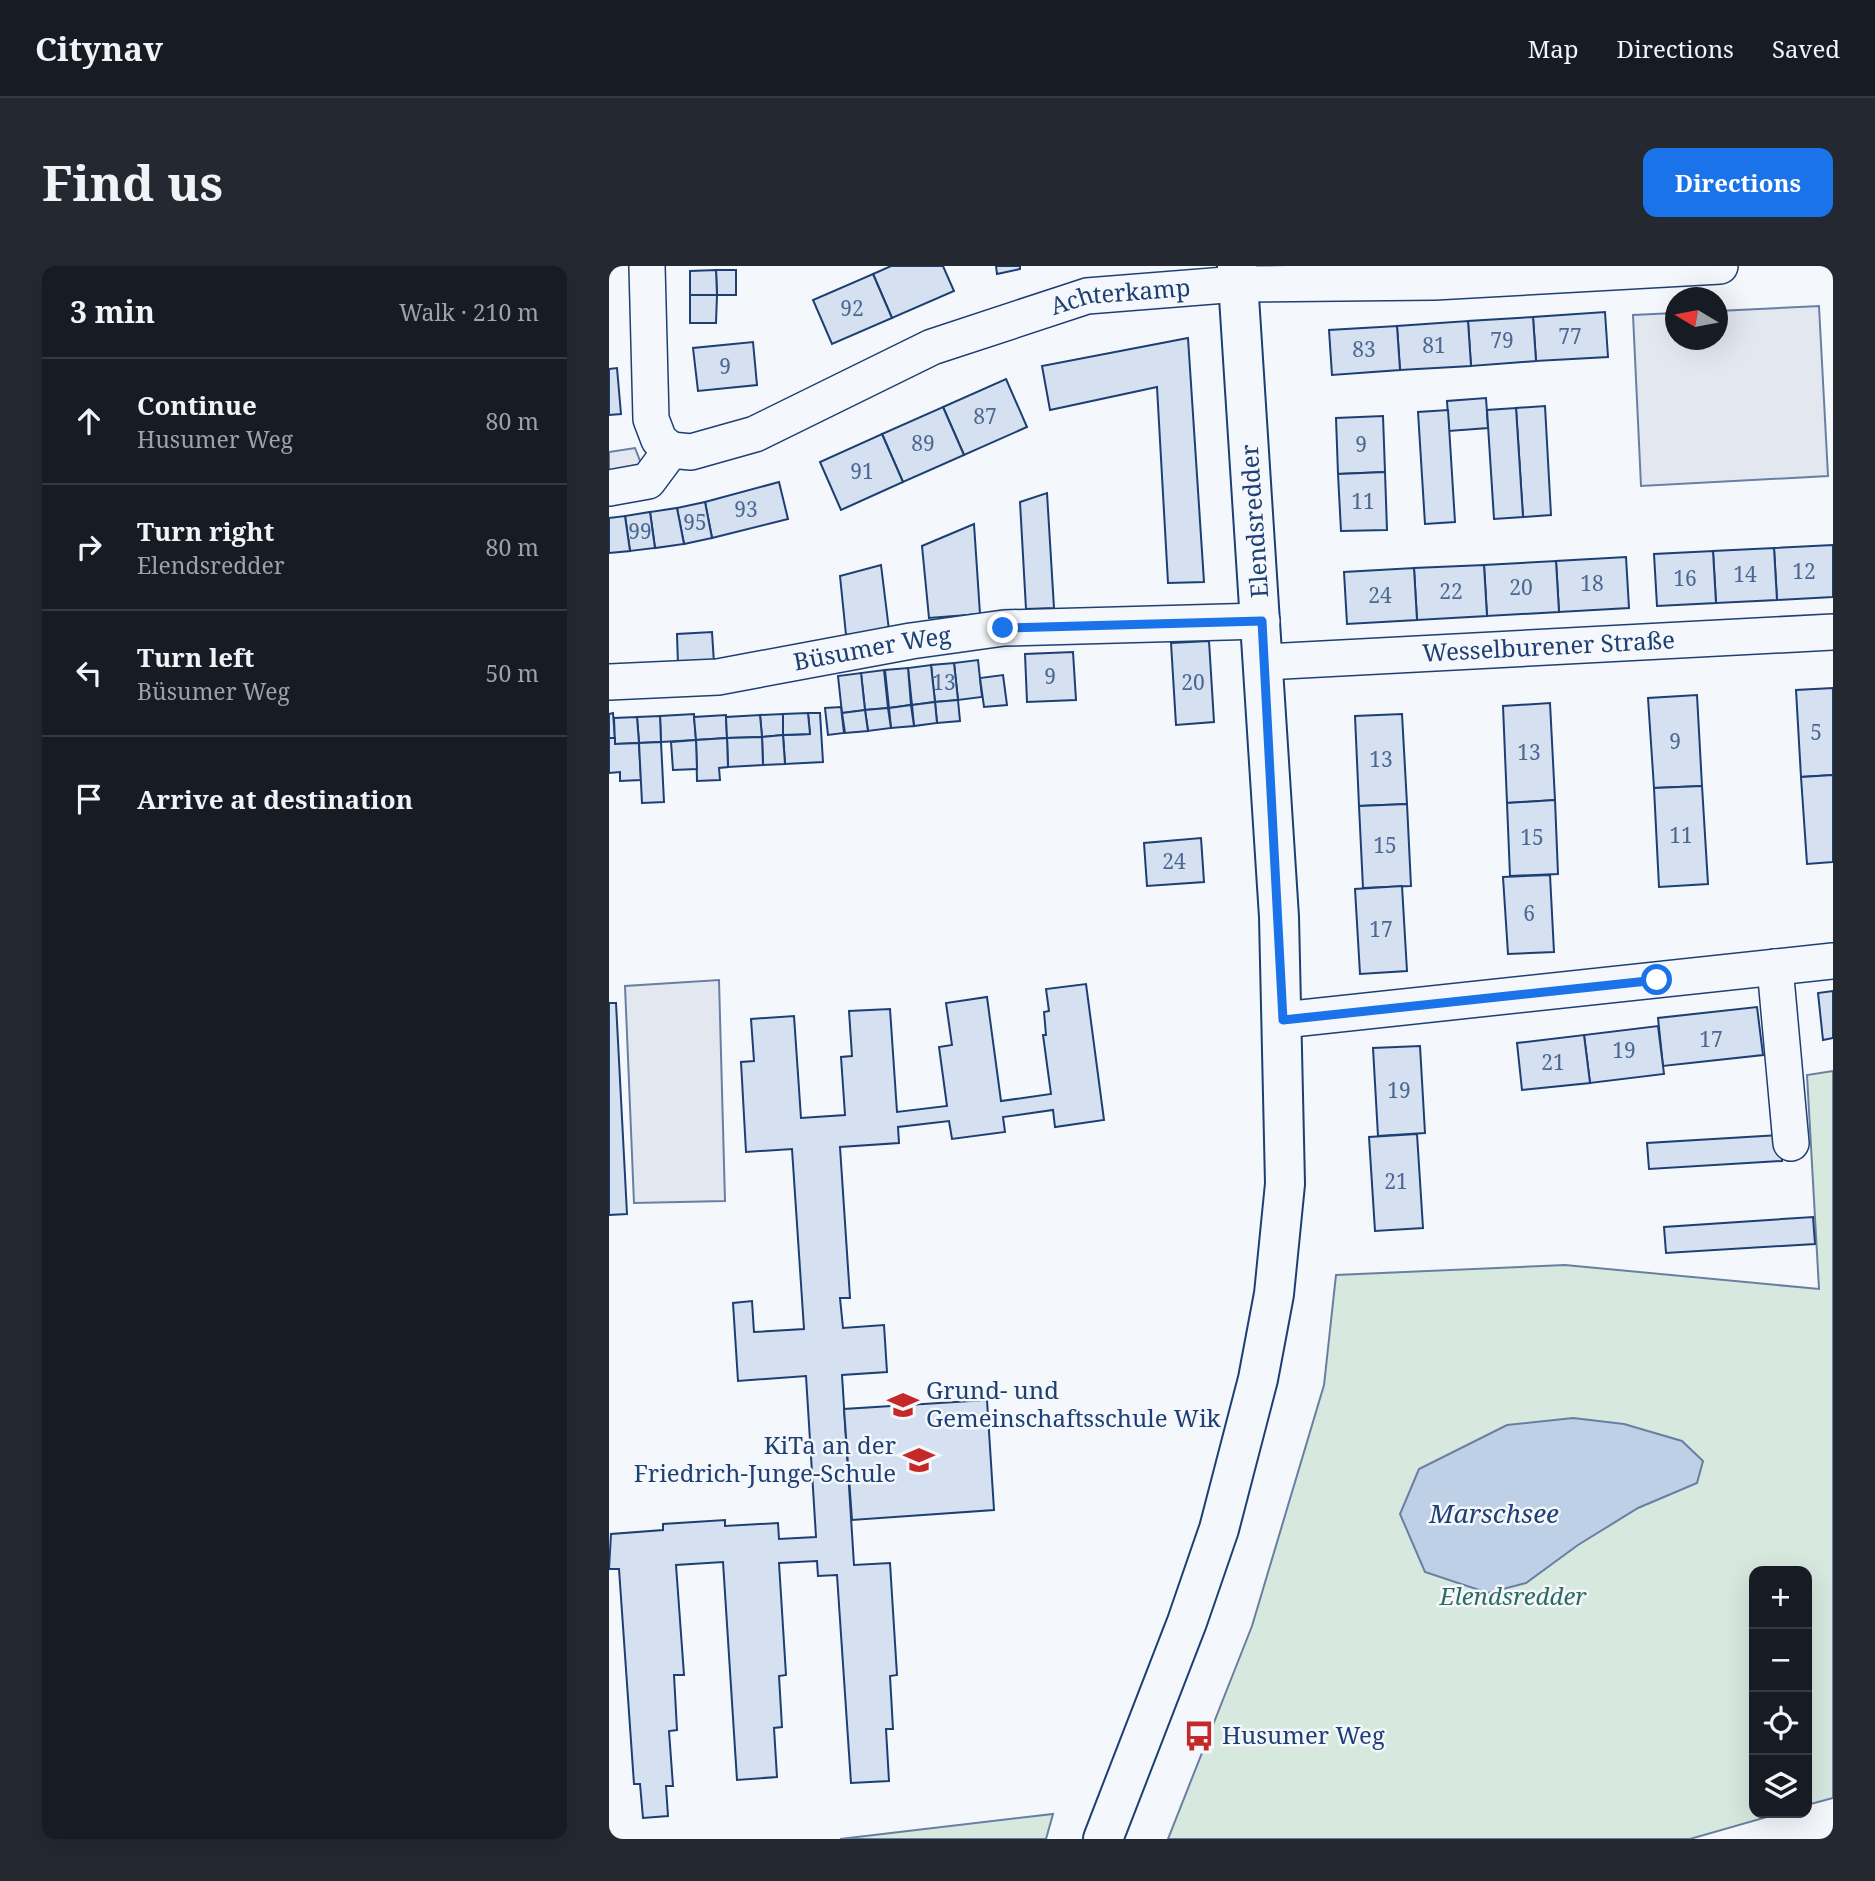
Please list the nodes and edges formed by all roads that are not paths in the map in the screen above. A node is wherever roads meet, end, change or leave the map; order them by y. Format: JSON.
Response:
{"nodes":[{"id":1,"x":647,"y":266,"type":"edge"},
{"id":2,"x":1720,"y":266,"type":"edge"},
{"id":3,"x":1238,"y":275,"type":"edge"},
{"id":4,"x":671,"y":450,"type":"junction"},
{"id":5,"x":609,"y":488,"type":"edge"},
{"id":6,"x":1262,"y":621,"type":"junction"},
{"id":7,"x":1833,"y":632,"type":"edge"},
{"id":8,"x":1264,"y":662,"type":"junction"},
{"id":9,"x":609,"y":682,"type":"edge"},
{"id":10,"x":1833,"y":961,"type":"edge"},
{"id":11,"x":1775,"y":967,"type":"junction"},
{"id":12,"x":1283,"y":1020,"type":"junction"},
{"id":13,"x":1791,"y":1143,"type":"dead end"},
{"id":14,"x":1103,"y":1839,"type":"edge"}],
"edges":[{"from":1,"to":4,"type":"street"},
{"from":2,"to":3,"type":"street","name":"Achterkamp"},
{"from":3,"to":4,"type":"street","name":"Achterkamp"},
{"from":3,"to":6,"type":"main road","name":"Elendsredder"},
{"from":4,"to":5,"type":"street"},
{"from":6,"to":8,"type":"main road","name":"Elendsredder"},
{"from":6,"to":9,"type":"street","name":"Büsumer Weg"},
{"from":7,"to":8,"type":"street","name":"Wesselburener Straße"},
{"from":8,"to":12,"type":"main road","name":"Elendsredder"},
{"from":10,"to":11,"type":"street"},
{"from":11,"to":12,"type":"street"},
{"from":11,"to":13,"type":"street"},
{"from":12,"to":14,"type":"main road","name":"Elendsredder"}]}
